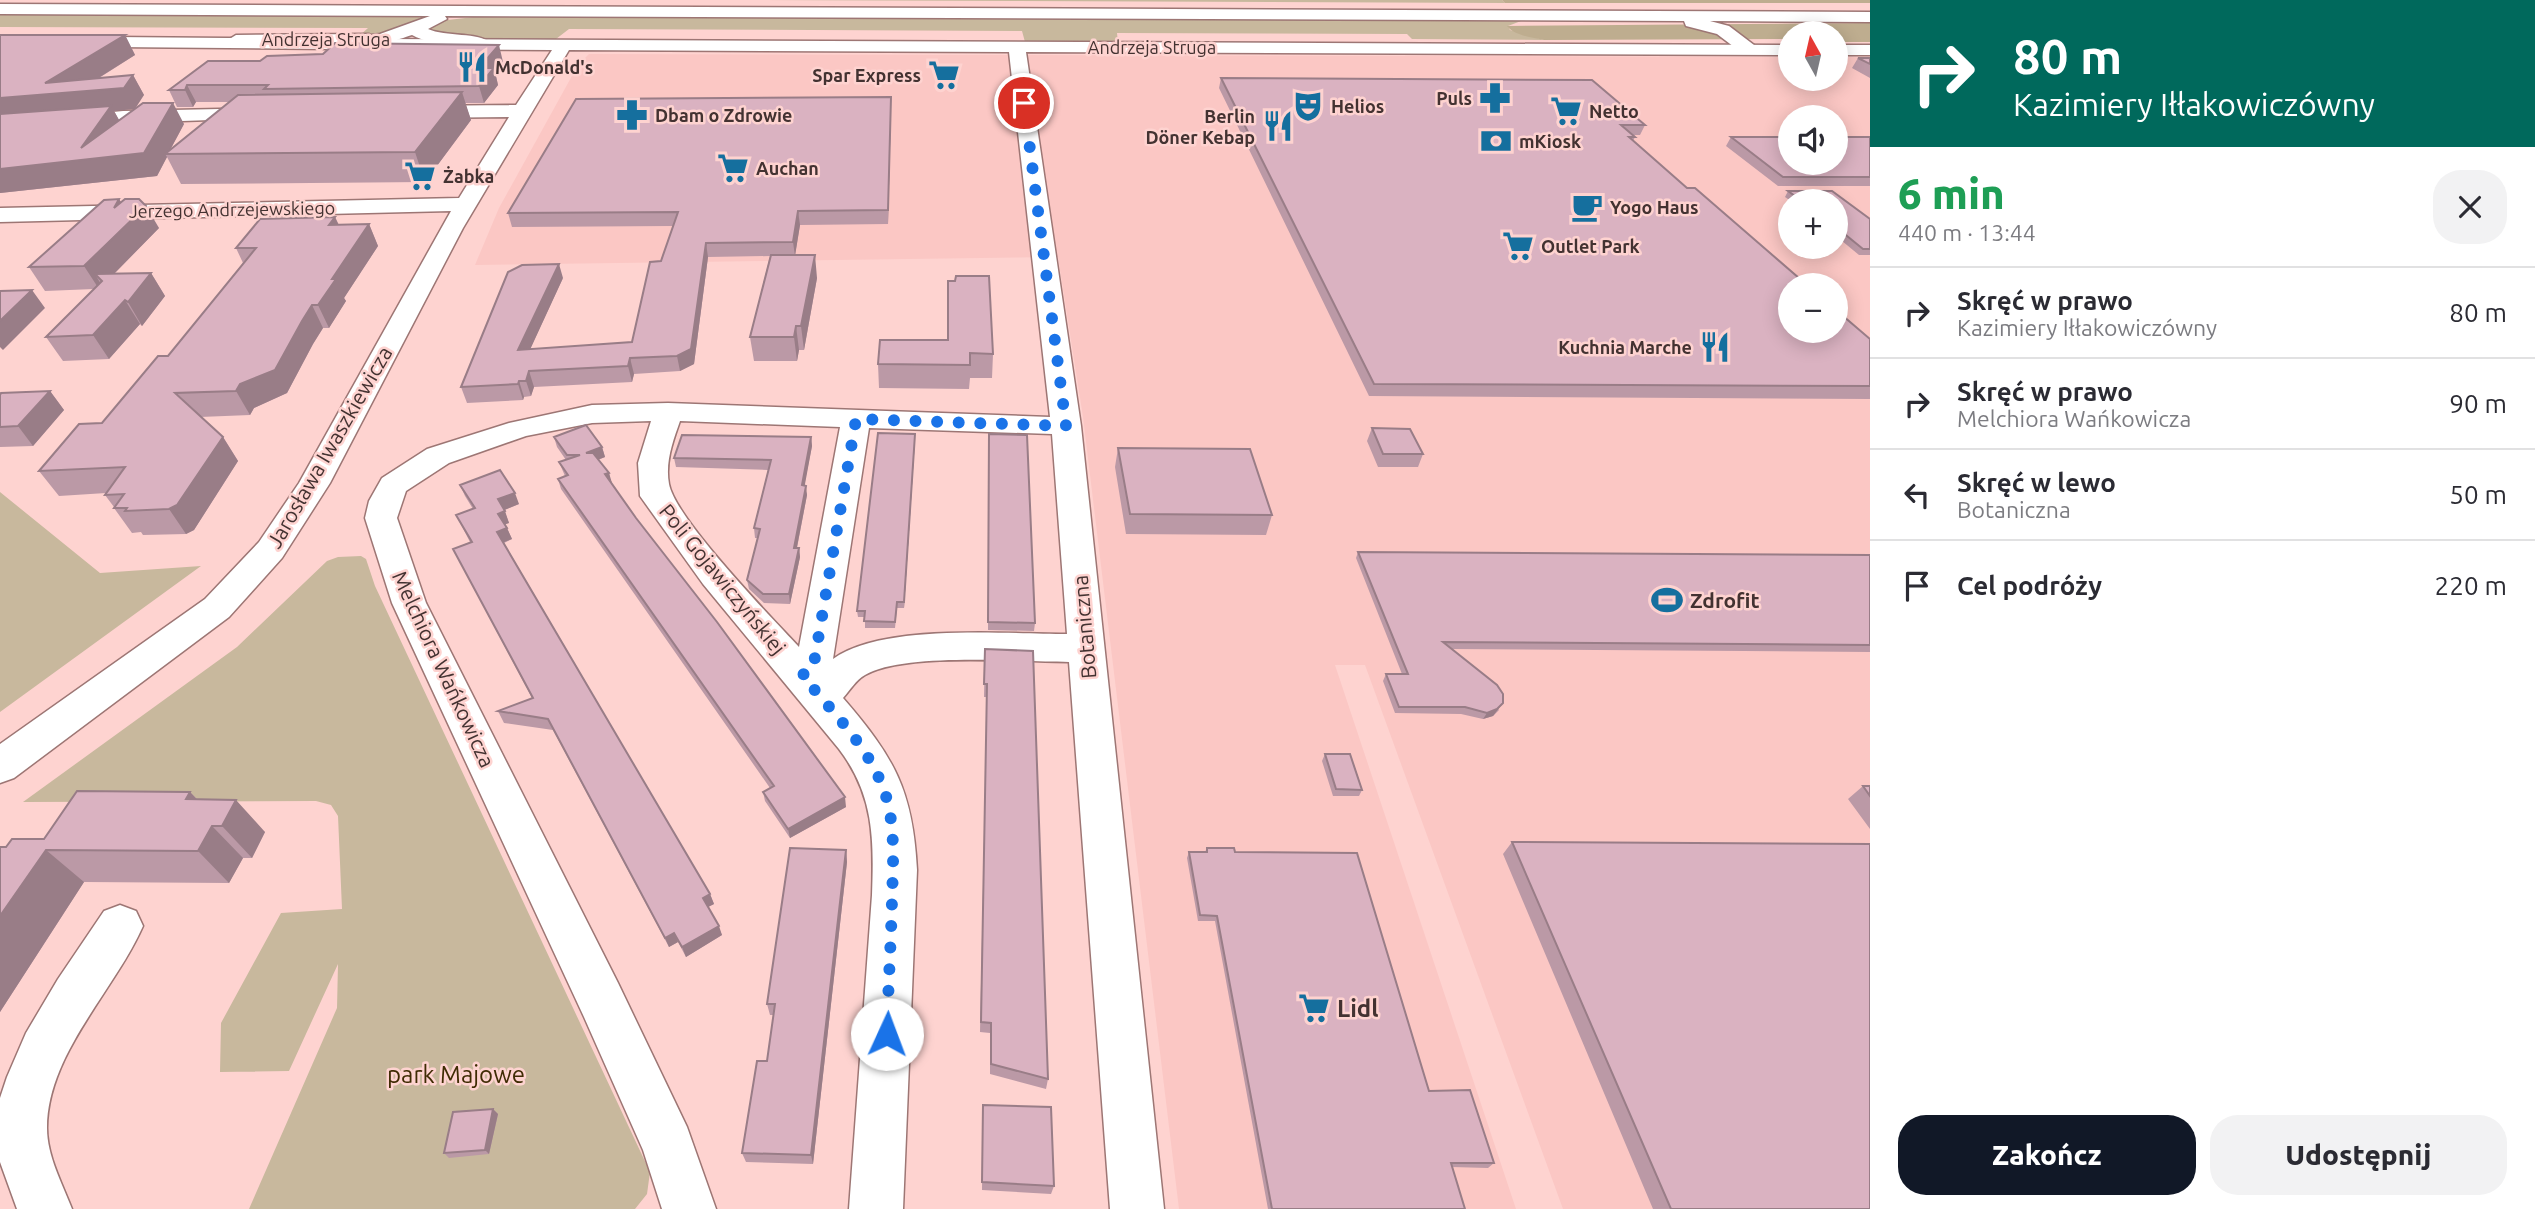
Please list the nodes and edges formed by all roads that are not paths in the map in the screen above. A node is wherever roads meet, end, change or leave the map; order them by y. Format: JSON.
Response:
{"nodes":[{"id":1,"x":0,"y":0,"type":"edge"},
{"id":2,"x":480,"y":0,"type":"edge"},
{"id":3,"x":586,"y":2,"type":"junction"},
{"id":4,"x":1870,"y":8,"type":"edge"},
{"id":5,"x":0,"y":9,"type":"edge"},
{"id":6,"x":604,"y":11,"type":"junction"},
{"id":7,"x":1589,"y":15,"type":"junction"},
{"id":8,"x":1870,"y":16,"type":"edge"},
{"id":9,"x":421,"y":24,"type":"junction"},
{"id":10,"x":383,"y":39,"type":"junction"},
{"id":11,"x":0,"y":41,"type":"edge"},
{"id":12,"x":138,"y":42,"type":"junction"},
{"id":13,"x":481,"y":43,"type":"junction"},
{"id":14,"x":513,"y":43,"type":"junction"},
{"id":15,"x":335,"y":44,"type":"junction"},
{"id":16,"x":564,"y":44,"type":"junction"},
{"id":17,"x":1017,"y":46,"type":"junction"},
{"id":18,"x":1748,"y":49,"type":"junction"},
{"id":19,"x":1778,"y":50,"type":"edge"},
{"id":20,"x":1848,"y":50,"type":"edge"},
{"id":21,"x":1870,"y":50,"type":"edge"},
{"id":22,"x":521,"y":111,"type":"junction"},
{"id":23,"x":402,"y":112,"type":"edge"},
{"id":24,"x":285,"y":114,"type":"edge"},
{"id":25,"x":0,"y":129,"type":"edge"},
{"id":26,"x":464,"y":204,"type":"junction"},
{"id":27,"x":0,"y":215,"type":"edge"},
{"id":28,"x":668,"y":412,"type":"junction"},
{"id":29,"x":856,"y":419,"type":"junction"},
{"id":30,"x":1066,"y":426,"type":"junction"},
{"id":31,"x":1086,"y":648,"type":"junction"},
{"id":32,"x":811,"y":686,"type":"junction"},
{"id":33,"x":0,"y":766,"type":"edge"},
{"id":34,"x":120,"y":926,"type":"dead end"},
{"id":35,"x":45,"y":1209,"type":"edge"},
{"id":36,"x":689,"y":1209,"type":"edge"},
{"id":37,"x":876,"y":1209,"type":"edge"},
{"id":38,"x":1137,"y":1209,"type":"edge"}],
"edges":[{"from":1,"to":3,"type":"main road","name":"Andrzeja Struga"},
{"from":2,"to":3,"type":"main road"},
{"from":3,"to":4,"type":"main road","name":"Andrzeja Struga"},
{"from":5,"to":6,"type":"main road","name":"Andrzeja Struga"},
{"from":6,"to":7,"type":"main road","name":"Andrzeja Struga"},
{"from":6,"to":9,"type":"main road"},
{"from":7,"to":8,"type":"main road","name":"Andrzeja Struga"},
{"from":7,"to":18,"type":"main road"},
{"from":9,"to":10,"type":"main road"},
{"from":9,"to":13,"type":"main road"},
{"from":10,"to":12,"type":"street","name":"Andrzeja Struga"},
{"from":10,"to":13,"type":"street","name":"Andrzeja Struga"},
{"from":10,"to":15,"type":"main road"},
{"from":11,"to":12,"type":"main road","name":"Andrzeja Struga"},
{"from":12,"to":15,"type":"main road","name":"Andrzeja Struga"},
{"from":13,"to":14,"type":"street","name":"Andrzeja Struga"},
{"from":14,"to":15,"type":"street","name":"Andrzeja Struga"},
{"from":14,"to":16,"type":"street","name":"Andrzeja Struga"},
{"from":16,"to":17,"type":"street","name":"Andrzeja Struga"},
{"from":16,"to":22,"type":"street","name":"Jarosława Iwaszkiewicza"},
{"from":17,"to":18,"type":"street","name":"Andrzeja Struga"},
{"from":17,"to":30,"type":"street","name":"Botaniczna"},
{"from":18,"to":19,"type":"street","name":"Andrzeja Struga"},
{"from":20,"to":21,"type":"street"},
{"from":22,"to":23,"type":"street"},
{"from":22,"to":26,"type":"street","name":"Jarosława Iwaszkiewicza"},
{"from":24,"to":25,"type":"street"},
{"from":26,"to":27,"type":"street","name":"Jerzego Andrzejewskiego"},
{"from":26,"to":33,"type":"street","name":"Jarosława Iwaszkiewicza"},
{"from":28,"to":29,"type":"street","name":"Melchiora Wańkowicza"},
{"from":28,"to":32,"type":"street","name":"Poli Gojawiczyńskiej"},
{"from":28,"to":36,"type":"street","name":"Melchiora Wańkowicza"},
{"from":29,"to":30,"type":"street","name":"Melchiora Wańkowicza"},
{"from":29,"to":32,"type":"street"},
{"from":30,"to":31,"type":"street","name":"Botaniczna"},
{"from":31,"to":32,"type":"street"},
{"from":31,"to":38,"type":"street","name":"Botaniczna"},
{"from":32,"to":37,"type":"street","name":"Poli Gojawiczyńskiej"},
{"from":34,"to":35,"type":"street"}]}
